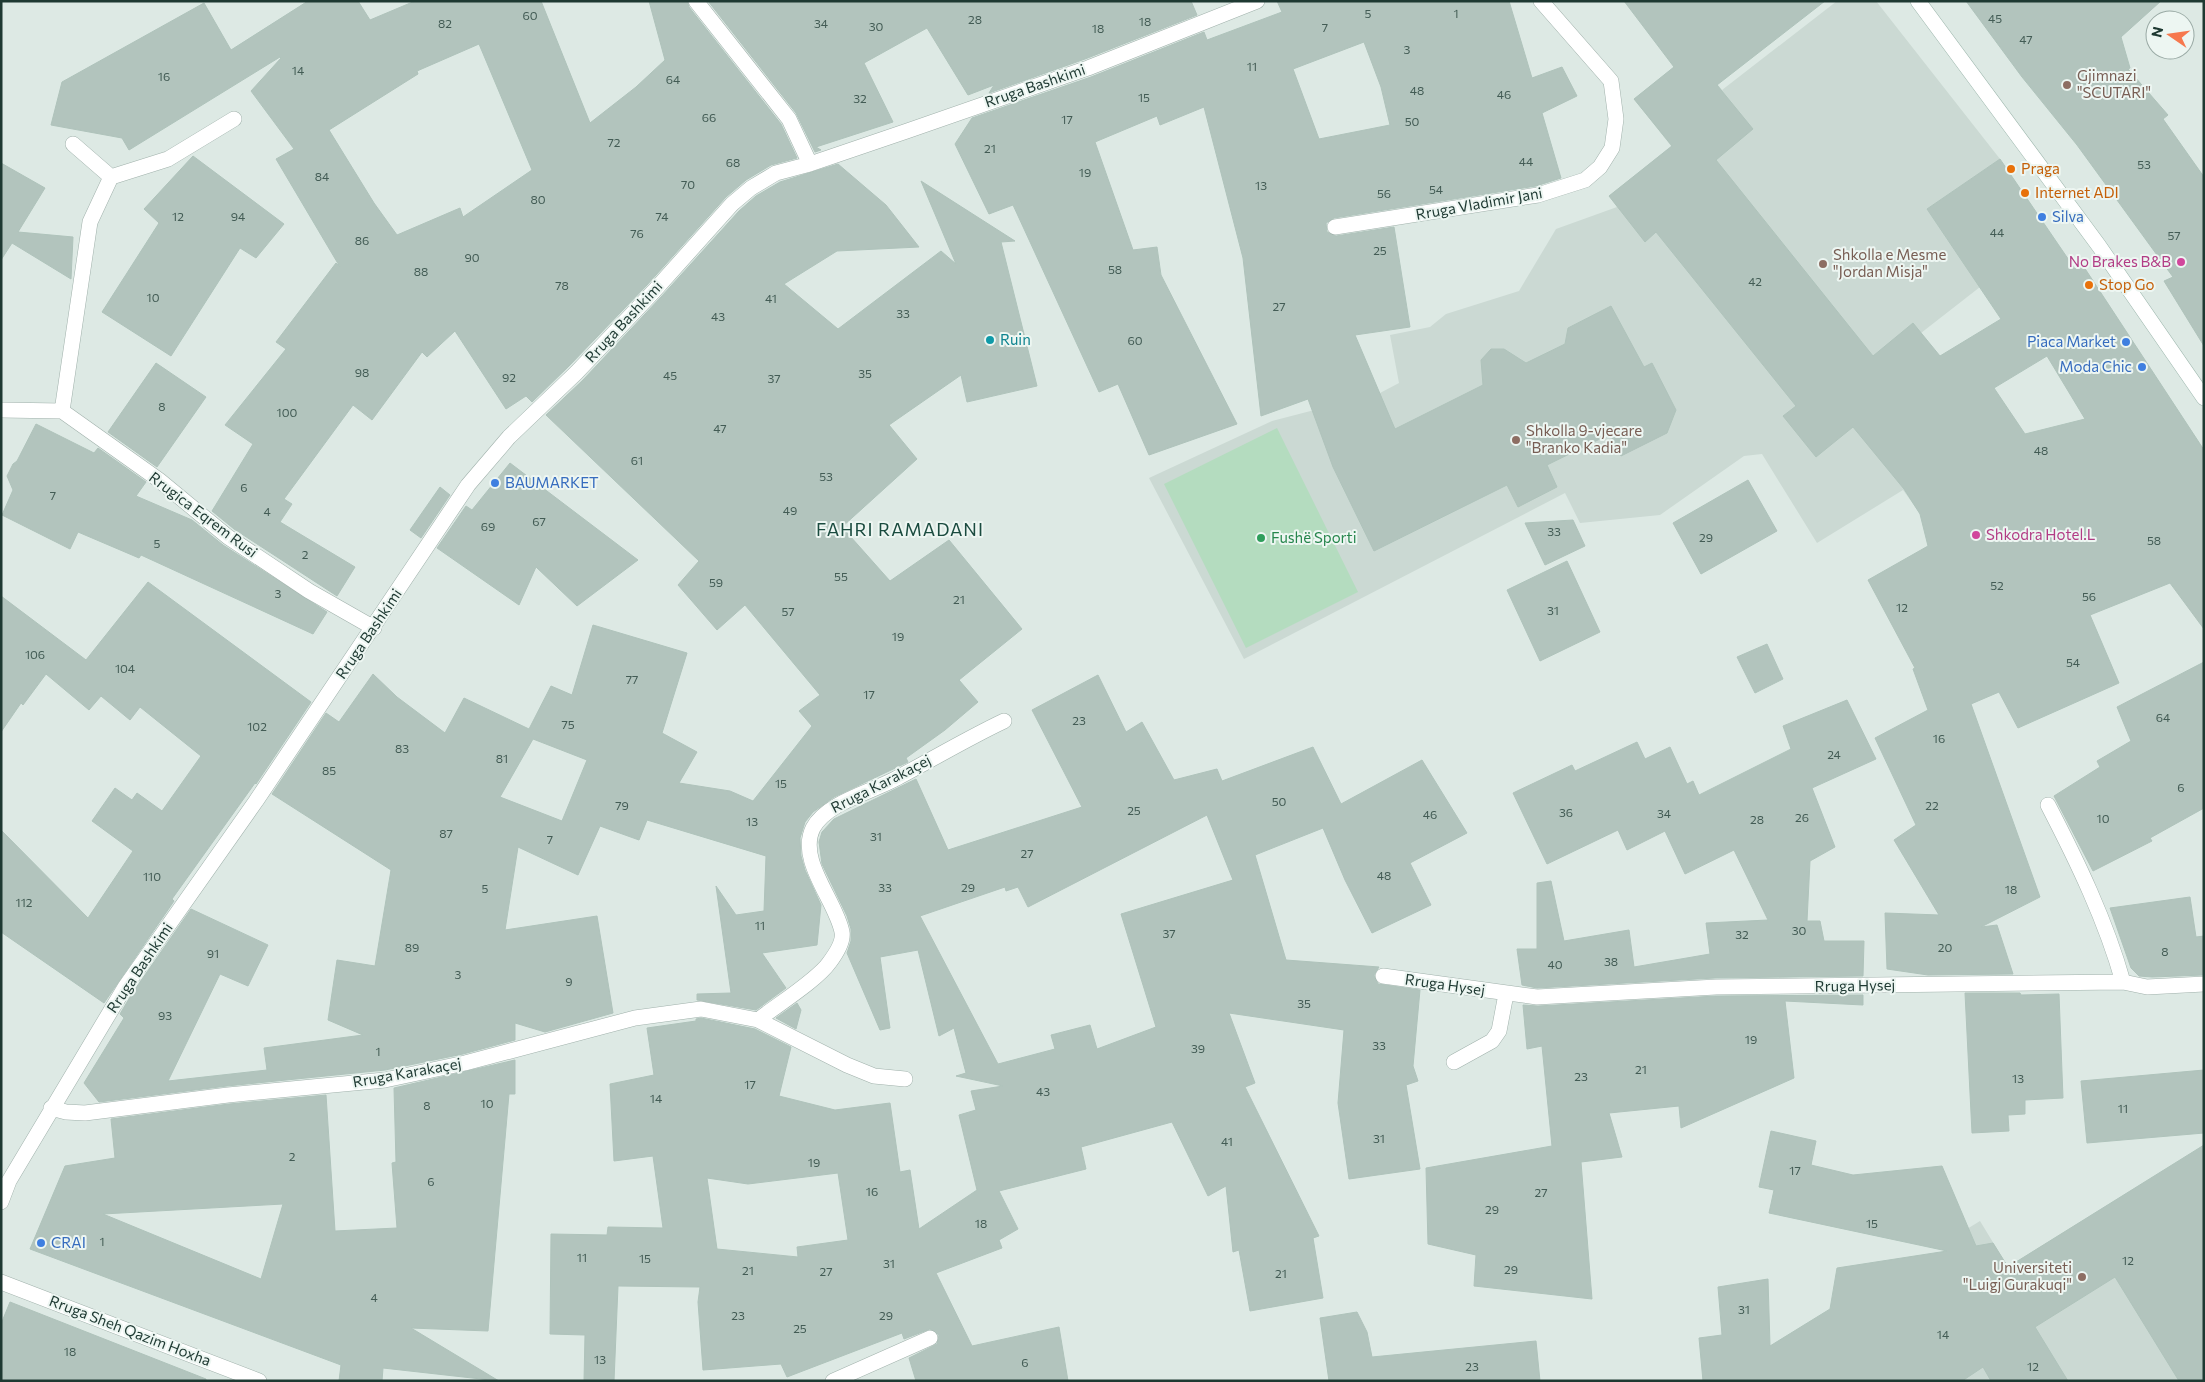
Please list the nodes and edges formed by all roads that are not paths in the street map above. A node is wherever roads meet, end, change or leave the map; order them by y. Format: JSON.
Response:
{"nodes":[{"id":1,"x":696,"y":1,"type":"edge"},
{"id":2,"x":1257,"y":1,"type":"edge"},
{"id":3,"x":1541,"y":1,"type":"edge"},
{"id":4,"x":1918,"y":1,"type":"edge"},
{"id":5,"x":234,"y":119,"type":"dead end"},
{"id":6,"x":73,"y":144,"type":"dead end"},
{"id":7,"x":810,"y":164,"type":"junction"},
{"id":8,"x":111,"y":177,"type":"junction"},
{"id":9,"x":1335,"y":227,"type":"dead end"},
{"id":10,"x":2204,"y":398,"type":"edge"},
{"id":11,"x":1,"y":410,"type":"edge"},
{"id":12,"x":62,"y":411,"type":"junction"},
{"id":13,"x":374,"y":628,"type":"junction"},
{"id":14,"x":1004,"y":721,"type":"dead end"},
{"id":15,"x":2048,"y":805,"type":"dead end"},
{"id":16,"x":1383,"y":976,"type":"dead end"},
{"id":17,"x":2123,"y":982,"type":"junction"},
{"id":18,"x":2204,"y":984,"type":"edge"},
{"id":19,"x":1506,"y":994,"type":"junction"},
{"id":20,"x":758,"y":1020,"type":"junction"},
{"id":21,"x":1454,"y":1062,"type":"dead end"},
{"id":22,"x":905,"y":1078,"type":"dead end"},
{"id":23,"x":51,"y":1108,"type":"junction"},
{"id":24,"x":5,"y":1179,"type":"edge"},
{"id":25,"x":1,"y":1202,"type":"edge"},
{"id":26,"x":1,"y":1282,"type":"edge"},
{"id":27,"x":930,"y":1338,"type":"dead end"},
{"id":28,"x":259,"y":1381,"type":"edge"},
{"id":29,"x":833,"y":1381,"type":"edge"}],
"edges":[{"from":1,"to":7,"type":"street"},
{"from":2,"to":7,"type":"street","name":"Rruga Bashkimi"},
{"from":3,"to":9,"type":"street","name":"Rruga Vladimir Jani"},
{"from":4,"to":10,"type":"street"},
{"from":5,"to":8,"type":"street"},
{"from":6,"to":8,"type":"street"},
{"from":7,"to":13,"type":"street","name":"Rruga Bashkimi"},
{"from":8,"to":12,"type":"street"},
{"from":11,"to":12,"type":"street"},
{"from":12,"to":13,"type":"street","name":"Rrugica Eqrem Rusi"},
{"from":13,"to":23,"type":"street","name":"Rruga Bashkimi"},
{"from":14,"to":20,"type":"street","name":"Rruga Karakaçej"},
{"from":15,"to":17,"type":"street"},
{"from":16,"to":19,"type":"street","name":"Rruga Hysej"},
{"from":17,"to":18,"type":"street","name":"Rruga Hysej"},
{"from":17,"to":19,"type":"street","name":"Rruga Hysej"},
{"from":19,"to":21,"type":"street","name":"Rruga Hysej"},
{"from":20,"to":22,"type":"street","name":"Rruga Karakaçej"},
{"from":20,"to":23,"type":"street","name":"Rruga Karakaçej"},
{"from":23,"to":24,"type":"street","name":"Rruga Bashkimi"},
{"from":24,"to":25,"type":"street","name":"Rruga Bashkimi"},
{"from":26,"to":28,"type":"street","name":"Rruga Sheh Qazim Hoxha"},
{"from":27,"to":29,"type":"street"}]}
